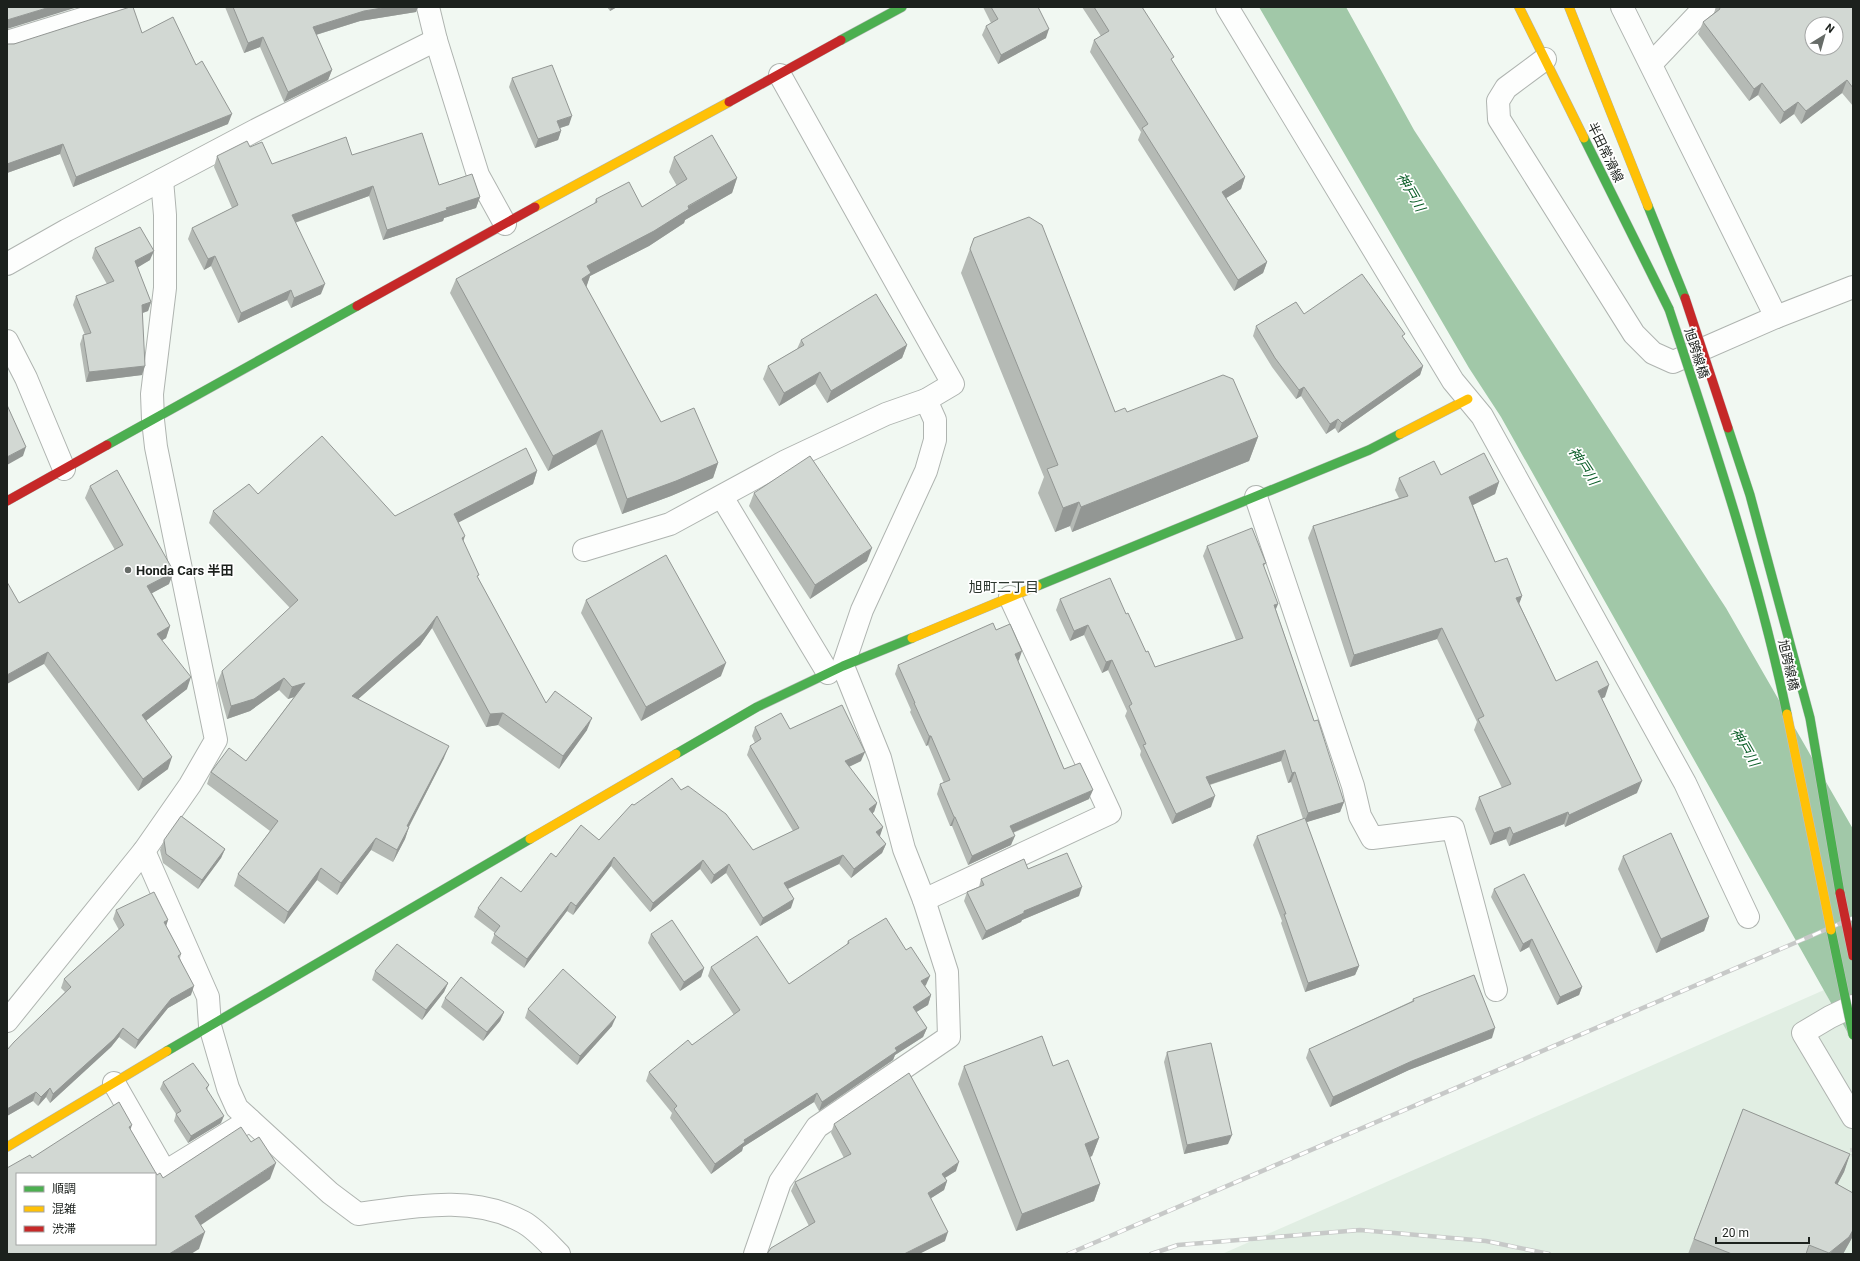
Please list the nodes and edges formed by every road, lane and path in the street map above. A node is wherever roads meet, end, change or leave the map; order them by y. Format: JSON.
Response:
{"nodes":[{"id":1,"x":121,"y":7,"type":"edge"},
{"id":2,"x":428,"y":7,"type":"edge"},
{"id":3,"x":902,"y":7,"type":"edge"},
{"id":4,"x":1227,"y":7,"type":"edge"},
{"id":5,"x":1519,"y":7,"type":"edge"},
{"id":6,"x":1569,"y":7,"type":"edge"},
{"id":7,"x":1622,"y":7,"type":"edge"},
{"id":8,"x":1706,"y":7,"type":"edge"},
{"id":9,"x":436,"y":40,"type":"junction"},
{"id":10,"x":7,"y":42,"type":"edge"},
{"id":11,"x":1545,"y":59,"type":"junction"},
{"id":12,"x":1651,"y":64,"type":"junction"},
{"id":13,"x":780,"y":75,"type":"junction"},
{"id":14,"x":162,"y":180,"type":"junction"},
{"id":15,"x":505,"y":224,"type":"junction"},
{"id":16,"x":7,"y":264,"type":"edge"},
{"id":17,"x":1853,"y":287,"type":"edge"},
{"id":18,"x":1685,"y":298,"type":"joint"},
{"id":19,"x":1669,"y":309,"type":"joint"},
{"id":20,"x":1776,"y":317,"type":"junction"},
{"id":21,"x":7,"y":341,"type":"edge"},
{"id":22,"x":1468,"y":399,"type":"junction"},
{"id":23,"x":926,"y":400,"type":"junction"},
{"id":24,"x":153,"y":420,"type":"junction"},
{"id":25,"x":64,"y":469,"type":"junction"},
{"id":26,"x":722,"y":497,"type":"junction"},
{"id":27,"x":1256,"y":497,"type":"junction"},
{"id":28,"x":7,"y":501,"type":"edge"},
{"id":29,"x":584,"y":550,"type":"dead end"},
{"id":30,"x":1010,"y":597,"type":"junction"},
{"id":31,"x":836,"y":669,"type":"junction"},
{"id":32,"x":144,"y":851,"type":"junction"},
{"id":33,"x":924,"y":900,"type":"junction"},
{"id":34,"x":1748,"y":916,"type":"dead end"},
{"id":35,"x":1853,"y":956,"type":"edge"},
{"id":36,"x":1496,"y":990,"type":"dead end"},
{"id":37,"x":1853,"y":1006,"type":"edge"},
{"id":38,"x":7,"y":1021,"type":"edge"},
{"id":39,"x":210,"y":1026,"type":"junction"},
{"id":40,"x":1853,"y":1035,"type":"edge"},
{"id":41,"x":114,"y":1083,"type":"junction"},
{"id":42,"x":1853,"y":1117,"type":"edge"},
{"id":43,"x":250,"y":1120,"type":"junction"},
{"id":44,"x":7,"y":1147,"type":"edge"},
{"id":45,"x":1851,"y":1148,"type":"dead end"},
{"id":46,"x":1853,"y":1157,"type":"edge"},
{"id":47,"x":559,"y":1254,"type":"edge"},
{"id":48,"x":755,"y":1254,"type":"edge"}],
"edges":[{"from":1,"to":10,"type":"street"},
{"from":2,"to":9,"type":"street"},
{"from":3,"to":13,"type":"street"},
{"from":4,"to":22,"type":"street"},
{"from":5,"to":11,"type":"street","name":"半田常滑線"},
{"from":6,"to":18,"type":"street","name":"半田常滑線"},
{"from":7,"to":12,"type":"street"},
{"from":8,"to":12,"type":"street"},
{"from":9,"to":14,"type":"street"},
{"from":9,"to":15,"type":"street"},
{"from":11,"to":19,"type":"street","name":"半田常滑線"},
{"from":11,"to":20,"type":"street"},
{"from":12,"to":20,"type":"street"},
{"from":13,"to":15,"type":"street"},
{"from":13,"to":23,"type":"street"},
{"from":14,"to":16,"type":"street"},
{"from":14,"to":24,"type":"street"},
{"from":15,"to":24,"type":"street"},
{"from":17,"to":20,"type":"street"},
{"from":18,"to":35,"type":"street","name":"旭跨線橋","bridge":true},
{"from":19,"to":40,"type":"street","name":"旭跨線橋","bridge":true},
{"from":21,"to":25,"type":"street"},
{"from":22,"to":27,"type":"street"},
{"from":22,"to":34,"type":"street"},
{"from":23,"to":26,"type":"street"},
{"from":23,"to":31,"type":"street"},
{"from":24,"to":25,"type":"street"},
{"from":24,"to":32,"type":"street"},
{"from":25,"to":28,"type":"street"},
{"from":26,"to":29,"type":"street"},
{"from":26,"to":31,"type":"street"},
{"from":27,"to":30,"type":"street"},
{"from":27,"to":36,"type":"street"},
{"from":30,"to":31,"type":"street"},
{"from":30,"to":33,"type":"street"},
{"from":31,"to":33,"type":"street"},
{"from":31,"to":39,"type":"street"},
{"from":32,"to":38,"type":"street"},
{"from":32,"to":39,"type":"street"},
{"from":33,"to":48,"type":"street"},
{"from":37,"to":42,"type":"street"},
{"from":39,"to":41,"type":"street"},
{"from":39,"to":43,"type":"street"},
{"from":41,"to":43,"type":"street"},
{"from":41,"to":44,"type":"street"},
{"from":43,"to":47,"type":"street"},
{"from":45,"to":46,"type":"path"}]}
